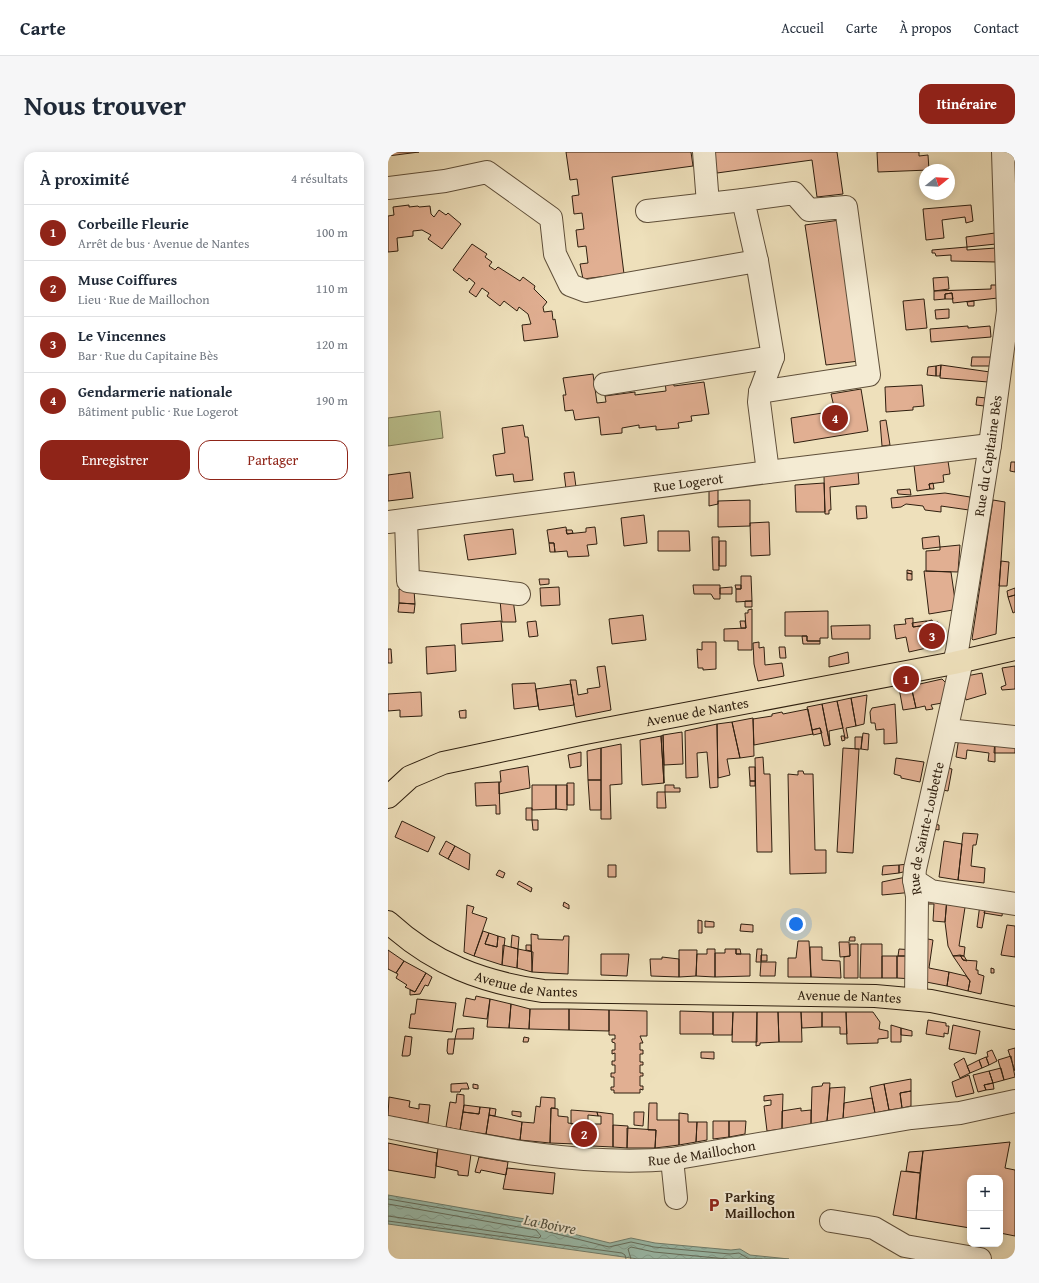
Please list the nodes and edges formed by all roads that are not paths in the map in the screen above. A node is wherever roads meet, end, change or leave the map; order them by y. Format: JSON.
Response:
{"nodes":[{"id":1,"x":704,"y":152,"type":"edge"},
{"id":2,"x":1003,"y":152,"type":"edge"},
{"id":3,"x":388,"y":188,"type":"edge"},
{"id":4,"x":743,"y":200,"type":"junction"},
{"id":5,"x":708,"y":204,"type":"junction"},
{"id":6,"x":647,"y":211,"type":"dead end"},
{"id":7,"x":757,"y":261,"type":"junction"},
{"id":8,"x":1011,"y":298,"type":"edge"},
{"id":9,"x":773,"y":358,"type":"junction"},
{"id":10,"x":605,"y":384,"type":"dead end"},
{"id":11,"x":760,"y":392,"type":"junction"},
{"id":12,"x":990,"y":445,"type":"junction"},
{"id":13,"x":768,"y":472,"type":"junction"},
{"id":14,"x":397,"y":521,"type":"edge"},
{"id":15,"x":519,"y":594,"type":"dead end"},
{"id":16,"x":1015,"y":648,"type":"edge"},
{"id":17,"x":958,"y":661,"type":"junction"},
{"id":18,"x":947,"y":730,"type":"junction"},
{"id":19,"x":1015,"y":737,"type":"edge"},
{"id":20,"x":388,"y":797,"type":"edge"},
{"id":21,"x":914,"y":880,"type":"junction"},
{"id":22,"x":1015,"y":904,"type":"edge"},
{"id":23,"x":388,"y":922,"type":"edge"},
{"id":24,"x":916,"y":999,"type":"junction"},
{"id":25,"x":1015,"y":1018,"type":"edge"},
{"id":26,"x":1015,"y":1101,"type":"edge"},
{"id":27,"x":388,"y":1128,"type":"edge"},
{"id":28,"x":672,"y":1159,"type":"junction"},
{"id":29,"x":676,"y":1198,"type":"dead end"},
{"id":30,"x":831,"y":1221,"type":"dead end"},
{"id":31,"x":980,"y":1259,"type":"edge"}],
"edges":[{"from":1,"to":5,"type":"street"},
{"from":2,"to":8,"type":"street","name":"Rue du Capitaine Bès"},
{"from":3,"to":7,"type":"street"},
{"from":4,"to":5,"type":"street"},
{"from":4,"to":7,"type":"street"},
{"from":4,"to":11,"type":"street"},
{"from":5,"to":6,"type":"street"},
{"from":7,"to":9,"type":"street"},
{"from":8,"to":12,"type":"street","name":"Rue du Capitaine Bès"},
{"from":9,"to":10,"type":"street"},
{"from":9,"to":11,"type":"street"},
{"from":11,"to":13,"type":"street"},
{"from":12,"to":13,"type":"street","name":"Rue Logerot"},
{"from":12,"to":17,"type":"street","name":"Rue du Capitaine Bès"},
{"from":13,"to":14,"type":"street","name":"Rue Logerot"},
{"from":14,"to":15,"type":"street"},
{"from":16,"to":17,"type":"main road","name":"Avenue de Nantes"},
{"from":17,"to":18,"type":"street","name":"Rue de Sainte-Loubette"},
{"from":17,"to":20,"type":"main road","name":"Avenue de Nantes"},
{"from":18,"to":19,"type":"street"},
{"from":18,"to":21,"type":"street","name":"Rue de Sainte-Loubette"},
{"from":21,"to":22,"type":"street"},
{"from":21,"to":24,"type":"street","name":"Rue de Sainte-Loubette"},
{"from":23,"to":24,"type":"main road","name":"Avenue de Nantes"},
{"from":24,"to":25,"type":"main road","name":"Avenue de Nantes"},
{"from":26,"to":28,"type":"street","name":"Rue de Maillochon"},
{"from":27,"to":28,"type":"street","name":"Rue de Maillochon"},
{"from":28,"to":29,"type":"street"},
{"from":30,"to":31,"type":"street"}]}
